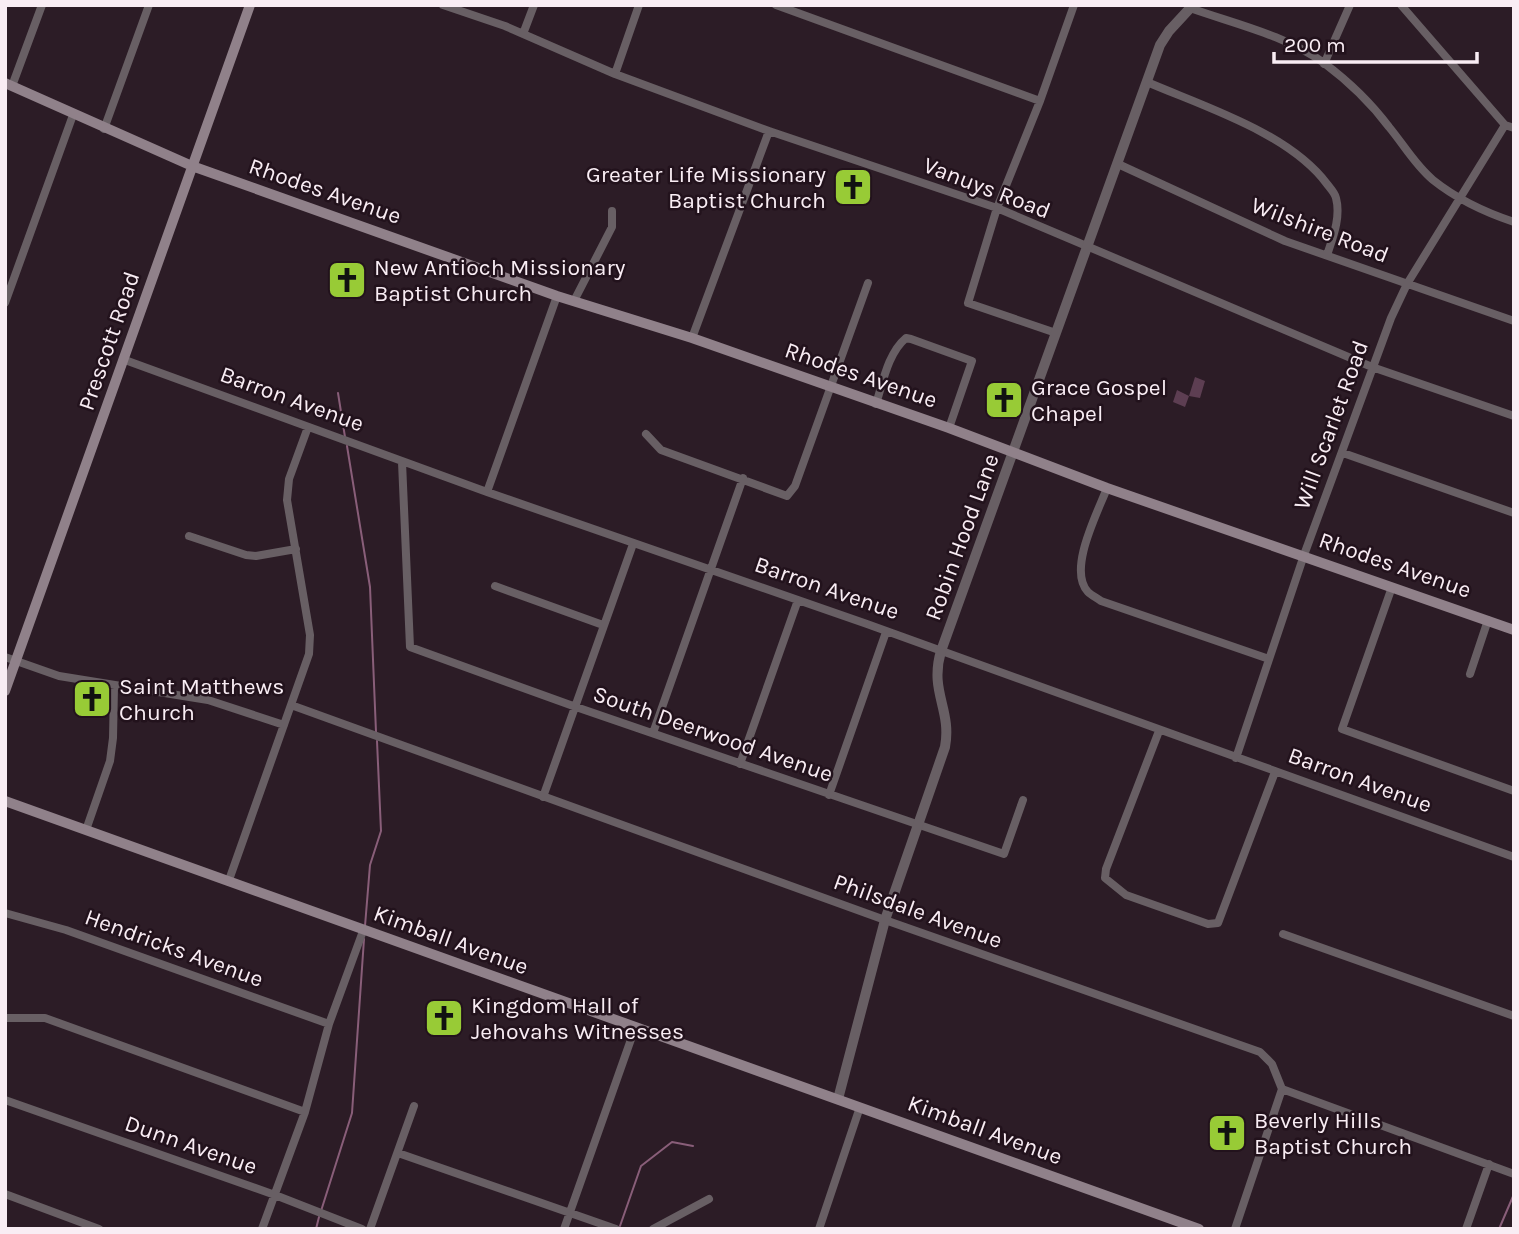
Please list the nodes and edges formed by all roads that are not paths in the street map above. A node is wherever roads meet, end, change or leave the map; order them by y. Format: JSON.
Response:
{"nodes":[{"id":1,"x":42,"y":5,"type":"edge"},
{"id":2,"x":149,"y":5,"type":"edge"},
{"id":3,"x":250,"y":5,"type":"edge"},
{"id":4,"x":443,"y":5,"type":"edge"},
{"id":5,"x":534,"y":5,"type":"edge"},
{"id":6,"x":639,"y":5,"type":"edge"},
{"id":7,"x":776,"y":5,"type":"edge"},
{"id":8,"x":1074,"y":5,"type":"edge"},
{"id":9,"x":1350,"y":5,"type":"edge"},
{"id":10,"x":1401,"y":5,"type":"edge"},
{"id":11,"x":1191,"y":7,"type":"edge"},
{"id":12,"x":523,"y":34,"type":"junction"},
{"id":13,"x":1324,"y":64,"type":"junction"},
{"id":14,"x":615,"y":74,"type":"junction"},
{"id":15,"x":1147,"y":82,"type":"junction"},
{"id":16,"x":9,"y":85,"type":"edge"},
{"id":17,"x":1040,"y":101,"type":"junction"},
{"id":18,"x":73,"y":115,"type":"junction"},
{"id":19,"x":1509,"y":126,"type":"edge"},
{"id":20,"x":104,"y":129,"type":"junction"},
{"id":21,"x":769,"y":131,"type":"junction"},
{"id":22,"x":1118,"y":164,"type":"junction"},
{"id":23,"x":192,"y":166,"type":"junction"},
{"id":24,"x":1459,"y":199,"type":"junction"},
{"id":25,"x":998,"y":208,"type":"junction"},
{"id":26,"x":612,"y":211,"type":"dead end"},
{"id":27,"x":1514,"y":222,"type":"edge"},
{"id":28,"x":1086,"y":248,"type":"junction"},
{"id":29,"x":1327,"y":256,"type":"junction"},
{"id":30,"x":867,"y":284,"type":"dead end"},
{"id":31,"x":1407,"y":284,"type":"junction"},
{"id":32,"x":557,"y":296,"type":"junction"},
{"id":33,"x":575,"y":299,"type":"junction"},
{"id":34,"x":5,"y":303,"type":"edge"},
{"id":35,"x":1514,"y":321,"type":"edge"},
{"id":36,"x":1056,"y":333,"type":"junction"},
{"id":37,"x":692,"y":338,"type":"junction"},
{"id":38,"x":125,"y":360,"type":"junction"},
{"id":39,"x":1373,"y":367,"type":"junction"},
{"id":40,"x":830,"y":387,"type":"junction"},
{"id":41,"x":876,"y":404,"type":"junction"},
{"id":42,"x":1514,"y":416,"type":"edge"},
{"id":43,"x":308,"y":426,"type":"junction"},
{"id":44,"x":949,"y":428,"type":"junction"},
{"id":45,"x":646,"y":434,"type":"dead end"},
{"id":46,"x":1013,"y":451,"type":"junction"},
{"id":47,"x":1343,"y":453,"type":"junction"},
{"id":48,"x":402,"y":462,"type":"junction"},
{"id":49,"x":743,"y":478,"type":"junction"},
{"id":50,"x":1108,"y":488,"type":"junction"},
{"id":51,"x":487,"y":492,"type":"junction"},
{"id":52,"x":1514,"y":513,"type":"edge"},
{"id":53,"x":189,"y":536,"type":"dead end"},
{"id":54,"x":633,"y":544,"type":"junction"},
{"id":55,"x":296,"y":549,"type":"junction"},
{"id":56,"x":1304,"y":555,"type":"junction"},
{"id":57,"x":711,"y":570,"type":"junction"},
{"id":58,"x":495,"y":586,"type":"dead end"},
{"id":59,"x":1392,"y":587,"type":"junction"},
{"id":60,"x":798,"y":600,"type":"junction"},
{"id":61,"x":1488,"y":620,"type":"junction"},
{"id":62,"x":603,"y":625,"type":"junction"},
{"id":63,"x":1514,"y":630,"type":"edge"},
{"id":64,"x":886,"y":632,"type":"junction"},
{"id":65,"x":941,"y":651,"type":"junction"},
{"id":66,"x":11,"y":658,"type":"edge"},
{"id":67,"x":1269,"y":659,"type":"junction"},
{"id":68,"x":1470,"y":674,"type":"dead end"},
{"id":69,"x":114,"y":687,"type":"junction"},
{"id":70,"x":5,"y":691,"type":"edge"},
{"id":71,"x":291,"y":705,"type":"junction"},
{"id":72,"x":576,"y":707,"type":"junction"},
{"id":73,"x":284,"y":725,"type":"junction"},
{"id":74,"x":1159,"y":731,"type":"junction"},
{"id":75,"x":653,"y":733,"type":"junction"},
{"id":76,"x":1236,"y":758,"type":"junction"},
{"id":77,"x":740,"y":764,"type":"junction"},
{"id":78,"x":1275,"y":772,"type":"junction"},
{"id":79,"x":5,"y":791,"type":"edge"},
{"id":80,"x":1514,"y":791,"type":"edge"},
{"id":81,"x":829,"y":795,"type":"junction"},
{"id":82,"x":543,"y":797,"type":"junction"},
{"id":83,"x":1023,"y":800,"type":"dead end"},
{"id":84,"x":5,"y":801,"type":"edge"},
{"id":85,"x":22,"y":807,"type":"junction"},
{"id":86,"x":917,"y":825,"type":"junction"},
{"id":87,"x":86,"y":830,"type":"junction"},
{"id":88,"x":1514,"y":858,"type":"edge"},
{"id":89,"x":229,"y":880,"type":"junction"},
{"id":90,"x":5,"y":913,"type":"edge"},
{"id":91,"x":885,"y":920,"type":"junction"},
{"id":92,"x":363,"y":931,"type":"junction"},
{"id":93,"x":1283,"y":934,"type":"dead end"},
{"id":94,"x":1514,"y":1016,"type":"edge"},
{"id":95,"x":5,"y":1018,"type":"edge"},
{"id":96,"x":329,"y":1024,"type":"junction"},
{"id":97,"x":635,"y":1028,"type":"junction"},
{"id":98,"x":1282,"y":1089,"type":"junction"},
{"id":99,"x":838,"y":1099,"type":"junction"},
{"id":100,"x":5,"y":1100,"type":"edge"},
{"id":101,"x":414,"y":1106,"type":"dead end"},
{"id":102,"x":860,"y":1107,"type":"junction"},
{"id":103,"x":304,"y":1112,"type":"junction"},
{"id":104,"x":398,"y":1153,"type":"junction"},
{"id":105,"x":1489,"y":1164,"type":"junction"},
{"id":106,"x":1514,"y":1174,"type":"edge"},
{"id":107,"x":5,"y":1194,"type":"edge"},
{"id":108,"x":275,"y":1195,"type":"junction"},
{"id":109,"x":709,"y":1199,"type":"dead end"},
{"id":110,"x":569,"y":1213,"type":"junction"},
{"id":111,"x":99,"y":1229,"type":"edge"},
{"id":112,"x":262,"y":1229,"type":"edge"},
{"id":113,"x":362,"y":1229,"type":"edge"},
{"id":114,"x":370,"y":1229,"type":"edge"},
{"id":115,"x":564,"y":1229,"type":"edge"},
{"id":116,"x":615,"y":1229,"type":"edge"},
{"id":117,"x":653,"y":1229,"type":"edge"},
{"id":118,"x":819,"y":1229,"type":"edge"},
{"id":119,"x":1199,"y":1229,"type":"edge"},
{"id":120,"x":1235,"y":1229,"type":"edge"},
{"id":121,"x":1466,"y":1229,"type":"edge"}],
"edges":[{"from":1,"to":16,"type":"street"},
{"from":2,"to":20,"type":"street"},
{"from":3,"to":23,"type":"main road","name":"Prescott Road"},
{"from":4,"to":12,"type":"street","name":"Vanuys Road"},
{"from":5,"to":12,"type":"street"},
{"from":6,"to":14,"type":"street"},
{"from":7,"to":17,"type":"street"},
{"from":8,"to":17,"type":"street"},
{"from":9,"to":13,"type":"street"},
{"from":10,"to":19,"type":"street"},
{"from":11,"to":13,"type":"street"},
{"from":11,"to":15,"type":"street","name":"Robin Hood Lane"},
{"from":12,"to":14,"type":"street","name":"Vanuys Road"},
{"from":13,"to":24,"type":"street"},
{"from":14,"to":21,"type":"street","name":"Vanuys Road"},
{"from":15,"to":22,"type":"street","name":"Robin Hood Lane"},
{"from":15,"to":29,"type":"street"},
{"from":16,"to":18,"type":"main road"},
{"from":17,"to":25,"type":"street"},
{"from":18,"to":20,"type":"main road"},
{"from":18,"to":34,"type":"street"},
{"from":19,"to":24,"type":"street","name":"Will Scarlet Road"},
{"from":20,"to":23,"type":"main road"},
{"from":21,"to":25,"type":"street","name":"Vanuys Road"},
{"from":21,"to":37,"type":"street"},
{"from":22,"to":28,"type":"street","name":"Robin Hood Lane"},
{"from":22,"to":29,"type":"street","name":"Wilshire Road"},
{"from":23,"to":32,"type":"main road","name":"Rhodes Avenue"},
{"from":23,"to":38,"type":"main road","name":"Prescott Road"},
{"from":24,"to":27,"type":"street"},
{"from":24,"to":31,"type":"street","name":"Will Scarlet Road"},
{"from":25,"to":28,"type":"street","name":"Vanuys Road"},
{"from":25,"to":36,"type":"street"},
{"from":26,"to":33,"type":"street"},
{"from":28,"to":36,"type":"street","name":"Robin Hood Lane"},
{"from":28,"to":39,"type":"street","name":"Vanuys Road"},
{"from":29,"to":31,"type":"street","name":"Wilshire Road"},
{"from":30,"to":40,"type":"street"},
{"from":31,"to":35,"type":"street","name":"Wilshire Road"},
{"from":31,"to":39,"type":"street","name":"Will Scarlet Road"},
{"from":32,"to":33,"type":"main road","name":"Rhodes Avenue"},
{"from":32,"to":51,"type":"street"},
{"from":33,"to":37,"type":"main road","name":"Rhodes Avenue"},
{"from":36,"to":46,"type":"street","name":"Robin Hood Lane"},
{"from":37,"to":40,"type":"main road","name":"Rhodes Avenue"},
{"from":38,"to":43,"type":"street","name":"Barron Avenue"},
{"from":38,"to":66,"type":"main road","name":"Prescott Road"},
{"from":39,"to":42,"type":"street","name":"Vanuys Road"},
{"from":39,"to":47,"type":"street","name":"Will Scarlet Road"},
{"from":40,"to":41,"type":"main road","name":"Rhodes Avenue"},
{"from":40,"to":49,"type":"street"},
{"from":41,"to":44,"type":"main road","name":"Rhodes Avenue"},
{"from":41,"to":44,"type":"street"},
{"from":43,"to":48,"type":"street","name":"Barron Avenue"},
{"from":43,"to":55,"type":"street"},
{"from":44,"to":46,"type":"main road","name":"Rhodes Avenue"},
{"from":45,"to":49,"type":"street"},
{"from":46,"to":50,"type":"main road","name":"Rhodes Avenue"},
{"from":46,"to":65,"type":"street","name":"Robin Hood Lane"},
{"from":47,"to":52,"type":"street"},
{"from":47,"to":56,"type":"street","name":"Will Scarlet Road"},
{"from":48,"to":51,"type":"street","name":"Barron Avenue"},
{"from":48,"to":72,"type":"street","name":"South Deerwood Avenue"},
{"from":49,"to":57,"type":"street"},
{"from":50,"to":56,"type":"main road","name":"Rhodes Avenue"},
{"from":50,"to":67,"type":"street"},
{"from":51,"to":54,"type":"street","name":"Barron Avenue"},
{"from":53,"to":55,"type":"street"},
{"from":54,"to":57,"type":"street","name":"Barron Avenue"},
{"from":54,"to":62,"type":"street"},
{"from":55,"to":71,"type":"street"},
{"from":56,"to":59,"type":"main road","name":"Rhodes Avenue"},
{"from":56,"to":67,"type":"street","name":"Will Scarlet Road"},
{"from":57,"to":60,"type":"street","name":"Barron Avenue"},
{"from":57,"to":75,"type":"street"},
{"from":58,"to":62,"type":"street"},
{"from":59,"to":61,"type":"main road","name":"Rhodes Avenue"},
{"from":59,"to":80,"type":"street"},
{"from":60,"to":64,"type":"street","name":"Barron Avenue"},
{"from":60,"to":77,"type":"street"},
{"from":61,"to":63,"type":"main road","name":"Rhodes Avenue"},
{"from":61,"to":68,"type":"street"},
{"from":62,"to":72,"type":"street"},
{"from":64,"to":65,"type":"street","name":"Barron Avenue"},
{"from":64,"to":81,"type":"street"},
{"from":65,"to":74,"type":"street","name":"Barron Avenue"},
{"from":65,"to":86,"type":"street","name":"Robin Hood Lane"},
{"from":66,"to":69,"type":"street"},
{"from":66,"to":70,"type":"main road","name":"Prescott Road"},
{"from":67,"to":76,"type":"street","name":"Will Scarlet Road"},
{"from":69,"to":73,"type":"street"},
{"from":69,"to":87,"type":"street"},
{"from":71,"to":73,"type":"street"},
{"from":71,"to":82,"type":"street","name":"Philsdale Avenue"},
{"from":72,"to":75,"type":"street","name":"South Deerwood Avenue"},
{"from":72,"to":82,"type":"street"},
{"from":73,"to":89,"type":"street"},
{"from":74,"to":76,"type":"street","name":"Barron Avenue"},
{"from":74,"to":78,"type":"street"},
{"from":75,"to":77,"type":"street","name":"South Deerwood Avenue"},
{"from":76,"to":78,"type":"street","name":"Barron Avenue"},
{"from":77,"to":81,"type":"street","name":"South Deerwood Avenue"},
{"from":78,"to":88,"type":"street","name":"Barron Avenue"},
{"from":79,"to":85,"type":"main road"},
{"from":81,"to":86,"type":"street","name":"South Deerwood Avenue"},
{"from":82,"to":91,"type":"street","name":"Philsdale Avenue"},
{"from":83,"to":86,"type":"street","name":"South Deerwood Avenue"},
{"from":84,"to":85,"type":"main road","name":"Kimball Avenue"},
{"from":85,"to":87,"type":"main road","name":"Kimball Avenue"},
{"from":86,"to":91,"type":"street","name":"Robin Hood Lane"},
{"from":87,"to":89,"type":"main road","name":"Kimball Avenue"},
{"from":89,"to":92,"type":"main road","name":"Kimball Avenue"},
{"from":90,"to":96,"type":"street","name":"Hendricks Avenue"},
{"from":91,"to":98,"type":"street","name":"Philsdale Avenue"},
{"from":91,"to":99,"type":"street","name":"Robin Hood Lane"},
{"from":92,"to":96,"type":"street"},
{"from":92,"to":97,"type":"main road","name":"Kimball Avenue"},
{"from":93,"to":94,"type":"street"},
{"from":95,"to":103,"type":"street"},
{"from":96,"to":103,"type":"street"},
{"from":97,"to":99,"type":"main road","name":"Kimball Avenue"},
{"from":97,"to":110,"type":"street"},
{"from":98,"to":105,"type":"street"},
{"from":98,"to":120,"type":"street"},
{"from":99,"to":102,"type":"main road","name":"Kimball Avenue"},
{"from":100,"to":108,"type":"street","name":"Dunn Avenue"},
{"from":101,"to":104,"type":"street"},
{"from":102,"to":118,"type":"street"},
{"from":102,"to":119,"type":"main road","name":"Kimball Avenue"},
{"from":103,"to":108,"type":"street"},
{"from":104,"to":110,"type":"street"},
{"from":104,"to":114,"type":"street"},
{"from":105,"to":106,"type":"street"},
{"from":105,"to":121,"type":"street"},
{"from":107,"to":111,"type":"street"},
{"from":108,"to":112,"type":"street"},
{"from":108,"to":113,"type":"street","name":"Dunn Avenue"},
{"from":109,"to":117,"type":"street"},
{"from":110,"to":115,"type":"street"},
{"from":110,"to":116,"type":"street"}]}
